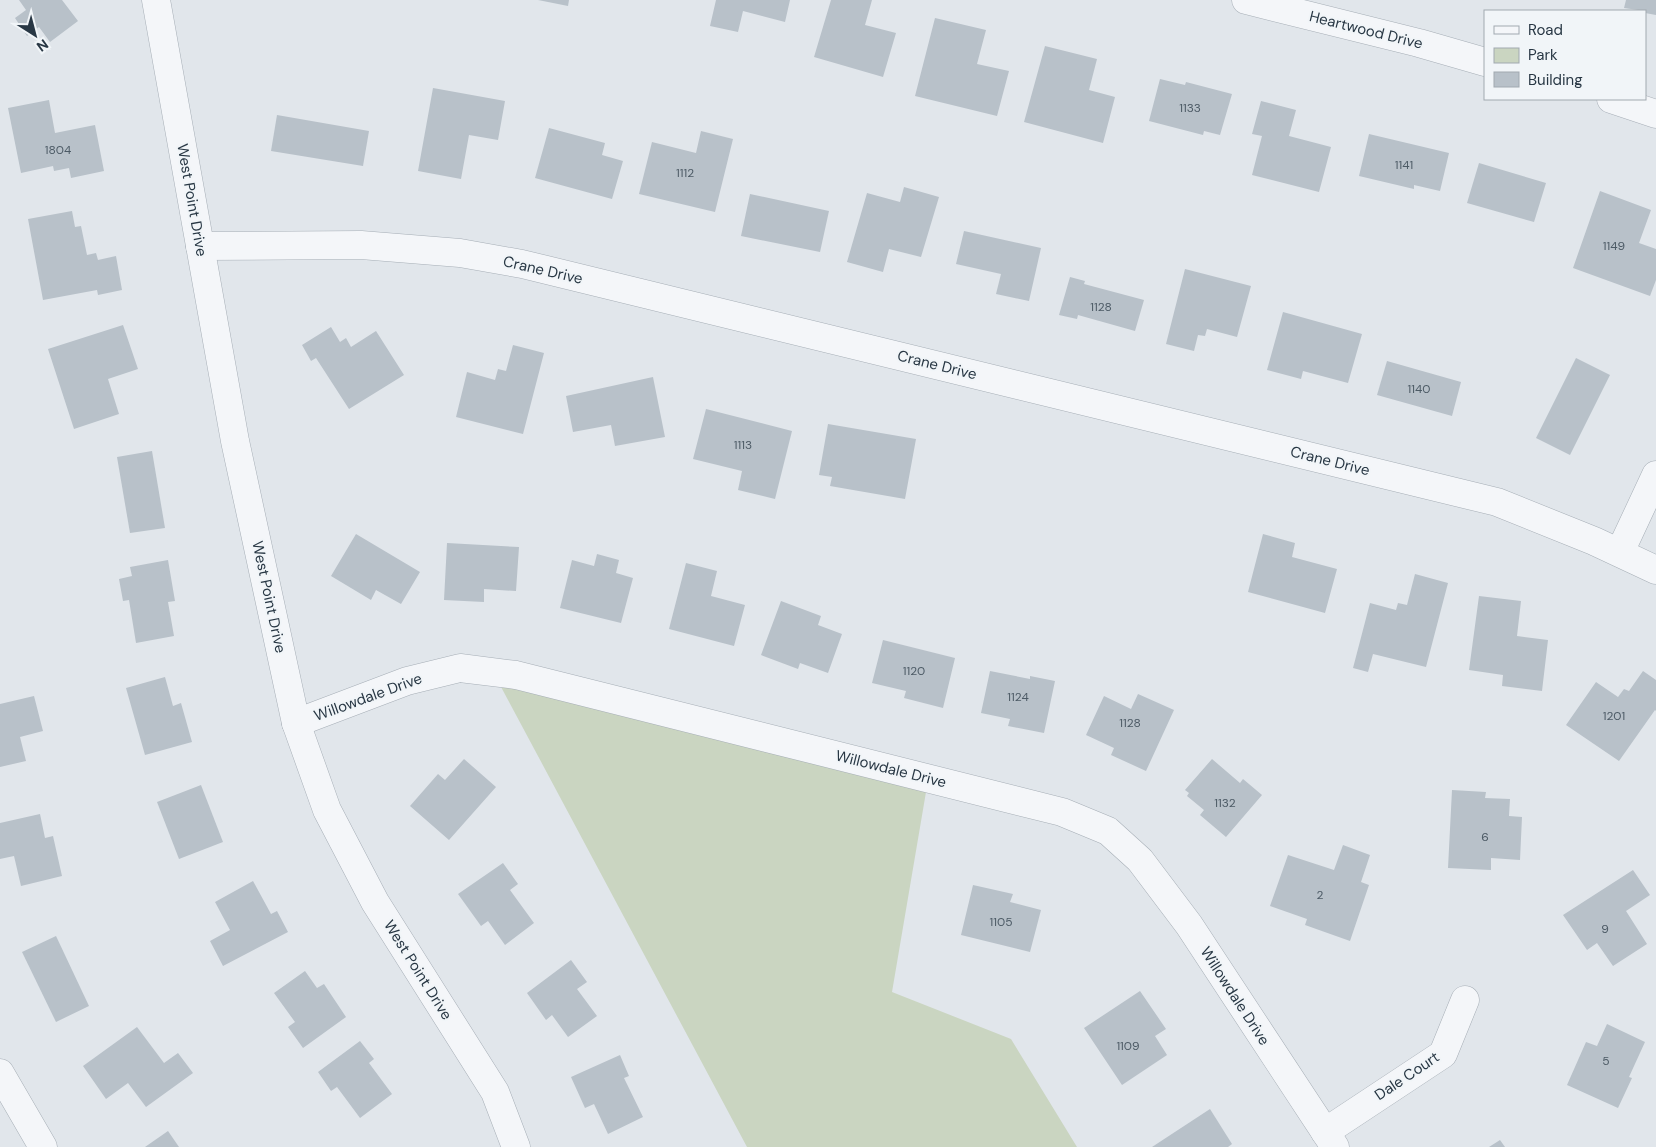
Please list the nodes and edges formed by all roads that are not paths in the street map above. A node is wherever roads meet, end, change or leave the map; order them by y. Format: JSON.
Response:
{"nodes":[{"id":1,"x":156,"y":0,"type":"edge"},
{"id":2,"x":1246,"y":0,"type":"edge"},
{"id":3,"x":1484,"y":62,"type":"edge"},
{"id":4,"x":1615,"y":100,"type":"edge"},
{"id":5,"x":1656,"y":114,"type":"edge"},
{"id":6,"x":200,"y":246,"type":"junction"},
{"id":7,"x":1656,"y":475,"type":"edge"},
{"id":8,"x":1620,"y":552,"type":"junction"},
{"id":9,"x":1656,"y":570,"type":"edge"},
{"id":10,"x":296,"y":723,"type":"junction"},
{"id":11,"x":1465,"y":1000,"type":"dead end"},
{"id":12,"x":0,"y":1073,"type":"edge"},
{"id":13,"x":1330,"y":1139,"type":"edge"},
{"id":14,"x":43,"y":1147,"type":"edge"},
{"id":15,"x":516,"y":1147,"type":"edge"}],
"edges":[{"from":1,"to":6,"type":"street","name":"West Point Drive"},
{"from":2,"to":3,"type":"street","name":"Heartwood Drive"},
{"from":4,"to":5,"type":"street"},
{"from":6,"to":8,"type":"street","name":"Crane Drive"},
{"from":6,"to":10,"type":"street","name":"West Point Drive"},
{"from":7,"to":8,"type":"street"},
{"from":8,"to":9,"type":"street","name":"Crane Drive"},
{"from":10,"to":13,"type":"street","name":"Willowdale Drive"},
{"from":10,"to":15,"type":"street","name":"West Point Drive"},
{"from":11,"to":13,"type":"street","name":"Dale Court"},
{"from":12,"to":14,"type":"street"}]}
